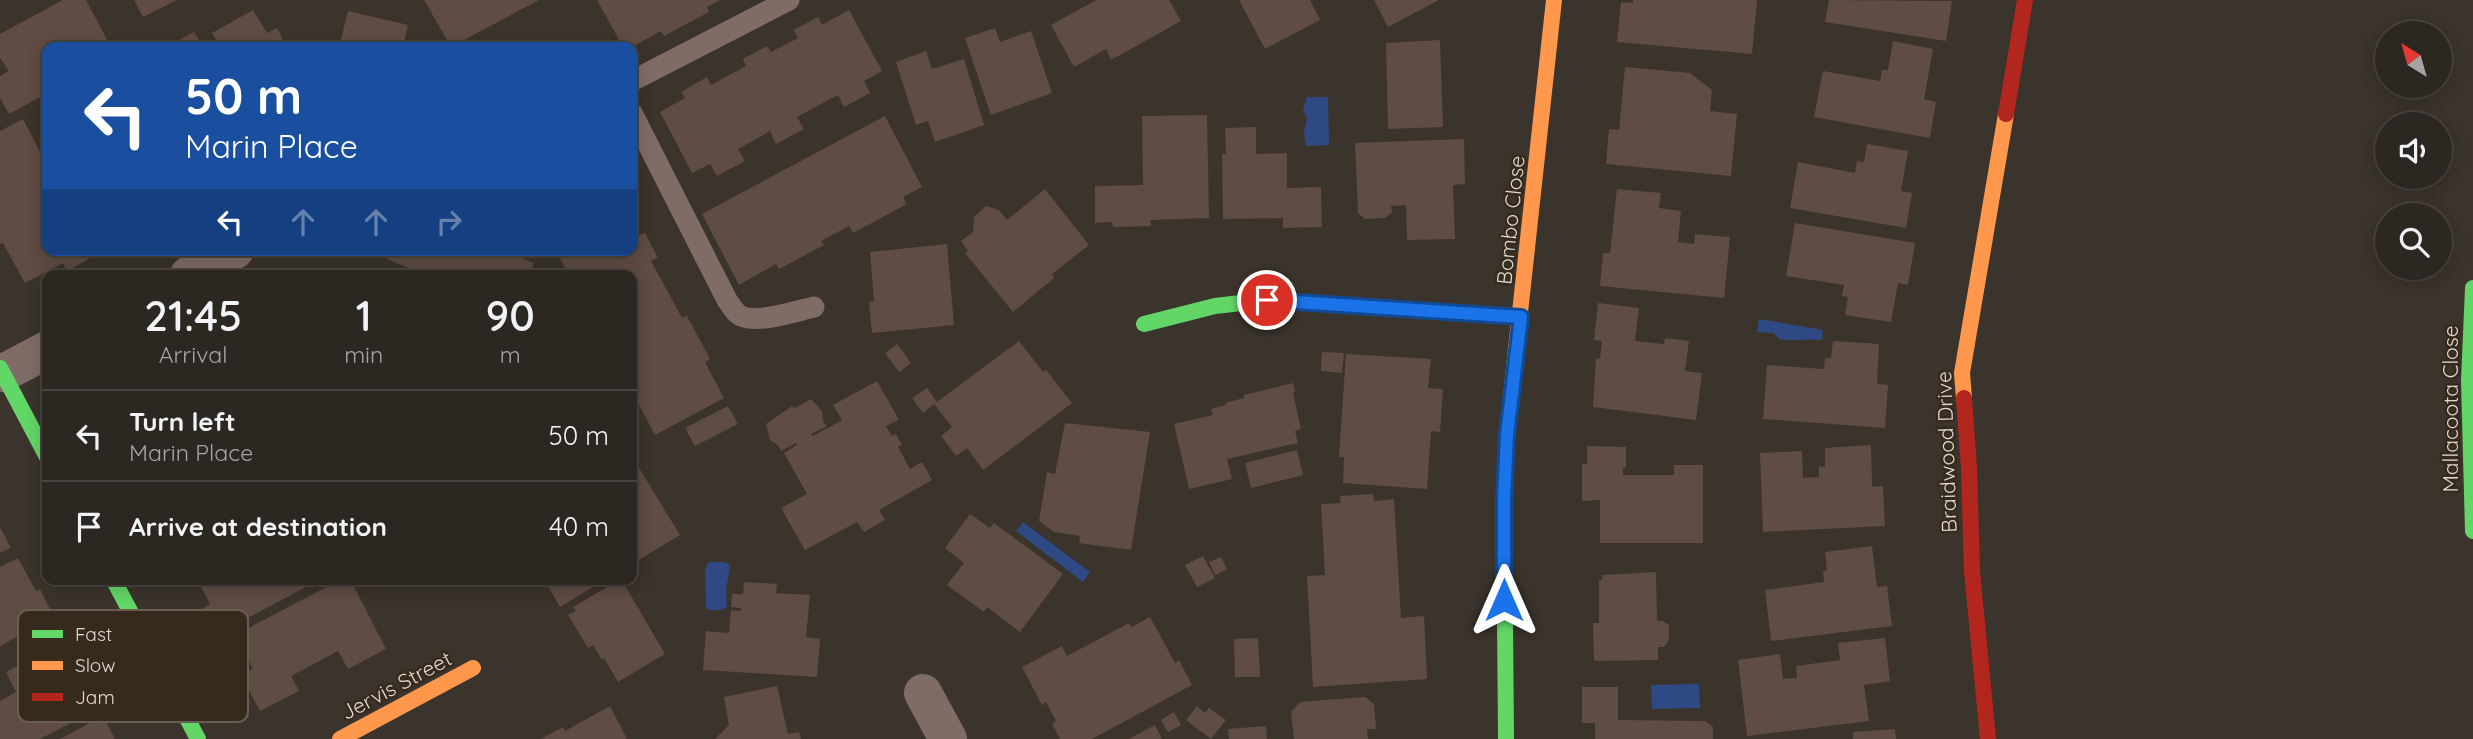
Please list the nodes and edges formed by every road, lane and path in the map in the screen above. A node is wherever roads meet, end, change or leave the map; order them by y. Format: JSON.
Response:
{"nodes":[{"id":1,"x":789,"y":0,"type":"edge"},
{"id":2,"x":1554,"y":0,"type":"edge"},
{"id":3,"x":2025,"y":0,"type":"edge"},
{"id":4,"x":637,"y":78,"type":"edge"},
{"id":5,"x":637,"y":123,"type":"edge"},
{"id":6,"x":224,"y":256,"type":"edge"},
{"id":7,"x":198,"y":270,"type":"edge"},
{"id":8,"x":2473,"y":288,"type":"edge"},
{"id":9,"x":814,"y":307,"type":"dead end"},
{"id":10,"x":1521,"y":317,"type":"junction"},
{"id":11,"x":1144,"y":324,"type":"dead end"},
{"id":12,"x":42,"y":352,"type":"edge"},
{"id":13,"x":1,"y":371,"type":"edge"},
{"id":14,"x":42,"y":448,"type":"edge"},
{"id":15,"x":2473,"y":531,"type":"edge"},
{"id":16,"x":116,"y":585,"type":"edge"},
{"id":17,"x":129,"y":610,"type":"edge"},
{"id":18,"x":472,"y":668,"type":"dead end"},
{"id":19,"x":923,"y":693,"type":"dead end"},
{"id":20,"x":189,"y":722,"type":"edge"},
{"id":21,"x":198,"y":739,"type":"edge"},
{"id":22,"x":340,"y":739,"type":"edge"},
{"id":23,"x":948,"y":739,"type":"edge"},
{"id":24,"x":1506,"y":739,"type":"edge"},
{"id":25,"x":1988,"y":739,"type":"edge"}],
"edges":[{"from":1,"to":4,"type":"lane"},
{"from":2,"to":10,"type":"street","name":"Bombo Close"},
{"from":3,"to":25,"type":"street","name":"Braidwood Drive"},
{"from":5,"to":9,"type":"lane"},
{"from":6,"to":7,"type":"street"},
{"from":8,"to":15,"type":"street","name":"Mallacoota Close"},
{"from":10,"to":11,"type":"street"},
{"from":10,"to":24,"type":"street","name":"Bombo Close"},
{"from":12,"to":13,"type":"street"},
{"from":13,"to":14,"type":"street"},
{"from":16,"to":17,"type":"street"},
{"from":18,"to":22,"type":"street","name":"Jervis Street"},
{"from":19,"to":23,"type":"street"},
{"from":20,"to":21,"type":"street"}]}
